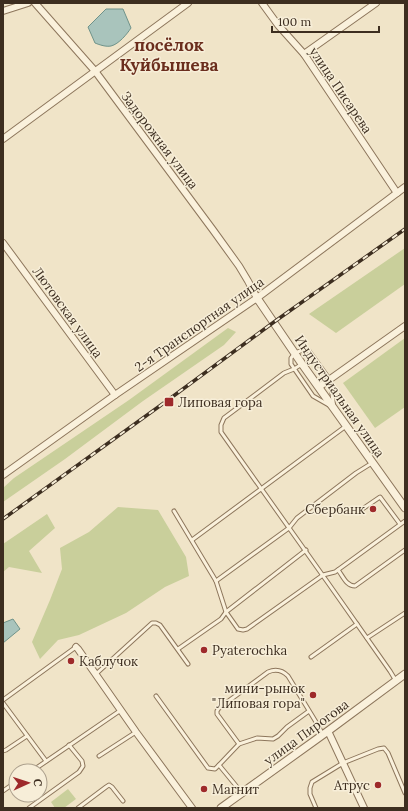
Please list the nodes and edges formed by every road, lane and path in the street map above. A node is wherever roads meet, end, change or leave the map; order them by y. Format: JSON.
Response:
{"nodes":[{"id":1,"x":28,"y":3,"type":"edge"},
{"id":2,"x":35,"y":3,"type":"edge"},
{"id":3,"x":188,"y":3,"type":"edge"},
{"id":4,"x":262,"y":3,"type":"edge"},
{"id":5,"x":376,"y":3,"type":"edge"},
{"id":6,"x":3,"y":10,"type":"edge"},
{"id":7,"x":304,"y":54,"type":"junction"},
{"id":8,"x":95,"y":72,"type":"junction"},
{"id":9,"x":3,"y":139,"type":"edge"},
{"id":10,"x":405,"y":187,"type":"edge"},
{"id":11,"x":397,"y":193,"type":"junction"},
{"id":12,"x":3,"y":242,"type":"edge"},
{"id":13,"x":257,"y":298,"type":"junction"},
{"id":14,"x":405,"y":326,"type":"edge"},
{"id":15,"x":295,"y":353,"type":"junction"},
{"id":16,"x":302,"y":364,"type":"junction"},
{"id":17,"x":294,"y":369,"type":"junction"},
{"id":18,"x":330,"y":380,"type":"junction"},
{"id":19,"x":319,"y":387,"type":"junction"},
{"id":20,"x":115,"y":395,"type":"junction"},
{"id":21,"x":334,"y":408,"type":"junction"},
{"id":22,"x":346,"y":426,"type":"junction"},
{"id":23,"x":372,"y":462,"type":"junction"},
{"id":24,"x":3,"y":475,"type":"edge"},
{"id":25,"x":262,"y":488,"type":"junction"},
{"id":26,"x":405,"y":508,"type":"edge"},
{"id":27,"x":174,"y":511,"type":"dead end"},
{"id":28,"x":358,"y":512,"type":"dead end"},
{"id":29,"x":405,"y":521,"type":"edge"},
{"id":30,"x":400,"y":524,"type":"junction"},
{"id":31,"x":289,"y":528,"type":"junction"},
{"id":32,"x":192,"y":540,"type":"junction"},
{"id":33,"x":306,"y":550,"type":"junction"},
{"id":34,"x":405,"y":550,"type":"edge"},
{"id":35,"x":338,"y":570,"type":"junction"},
{"id":36,"x":323,"y":575,"type":"junction"},
{"id":37,"x":216,"y":581,"type":"junction"},
{"id":38,"x":226,"y":612,"type":"junction"},
{"id":39,"x":405,"y":613,"type":"edge"},
{"id":40,"x":357,"y":624,"type":"junction"},
{"id":41,"x":367,"y":638,"type":"junction"},
{"id":42,"x":76,"y":647,"type":"joint"},
{"id":43,"x":178,"y":650,"type":"junction"},
{"id":44,"x":311,"y":657,"type":"dead end"},
{"id":45,"x":188,"y":664,"type":"dead end"},
{"id":46,"x":96,"y":674,"type":"junction"},
{"id":47,"x":405,"y":674,"type":"edge"},
{"id":48,"x":396,"y":681,"type":"junction"},
{"id":49,"x":156,"y":696,"type":"dead end"},
{"id":50,"x":3,"y":700,"type":"edge"},
{"id":51,"x":3,"y":703,"type":"edge"},
{"id":52,"x":121,"y":710,"type":"junction"},
{"id":53,"x":309,"y":711,"type":"junction"},
{"id":54,"x":136,"y":732,"type":"junction"},
{"id":55,"x":326,"y":733,"type":"junction"},
{"id":56,"x":27,"y":736,"type":"junction"},
{"id":57,"x":239,"y":744,"type":"junction"},
{"id":58,"x":69,"y":745,"type":"junction"},
{"id":59,"x":3,"y":751,"type":"edge"},
{"id":60,"x":99,"y":756,"type":"dead end"},
{"id":61,"x":46,"y":761,"type":"junction"},
{"id":62,"x":43,"y":763,"type":"edge"},
{"id":63,"x":343,"y":764,"type":"junction"},
{"id":64,"x":219,"y":765,"type":"junction"},
{"id":65,"x":242,"y":793,"type":"junction"},
{"id":66,"x":405,"y":793,"type":"edge"},
{"id":67,"x":123,"y":801,"type":"dead end"},
{"id":68,"x":29,"y":808,"type":"edge"},
{"id":69,"x":78,"y":808,"type":"edge"},
{"id":70,"x":192,"y":808,"type":"edge"},
{"id":71,"x":221,"y":808,"type":"edge"},
{"id":72,"x":316,"y":808,"type":"edge"},
{"id":73,"x":364,"y":808,"type":"edge"}],
"edges":[{"from":1,"to":6,"type":"street"},
{"from":2,"to":8,"type":"street","name":"Задорожная улица"},
{"from":3,"to":8,"type":"street"},
{"from":4,"to":7,"type":"street","name":"улица Писарева"},
{"from":5,"to":7,"type":"street"},
{"from":7,"to":11,"type":"street","name":"улица Писарева"},
{"from":8,"to":9,"type":"street"},
{"from":8,"to":13,"type":"street","name":"Задорожная улица"},
{"from":10,"to":11,"type":"street","name":"2-я Транспортная улица"},
{"from":11,"to":13,"type":"street","name":"2-я Транспортная улица"},
{"from":12,"to":20,"type":"street","name":"Лютовская улица"},
{"from":13,"to":15,"type":"street","name":"Индустриальная улица"},
{"from":13,"to":20,"type":"street","name":"2-я Транспортная улица"},
{"from":14,"to":18,"type":"street"},
{"from":15,"to":16,"type":"street","name":"Индустриальная улица"},
{"from":15,"to":17,"type":"lane"},
{"from":15,"to":18,"type":"lane"},
{"from":16,"to":17,"type":"lane"},
{"from":16,"to":19,"type":"street","name":"Индустриальная улица"},
{"from":17,"to":21,"type":"lane"},
{"from":17,"to":25,"type":"lane"},
{"from":18,"to":19,"type":"street"},
{"from":18,"to":21,"type":"lane"},
{"from":19,"to":21,"type":"street","name":"Индустриальная улица"},
{"from":20,"to":24,"type":"street","name":"2-я Транспортная улица"},
{"from":21,"to":22,"type":"street","name":"Индустриальная улица"},
{"from":22,"to":23,"type":"street","name":"Индустриальная улица"},
{"from":22,"to":25,"type":"lane"},
{"from":23,"to":26,"type":"street","name":"Индустриальная улица"},
{"from":23,"to":31,"type":"lane"},
{"from":25,"to":31,"type":"lane"},
{"from":25,"to":32,"type":"lane"},
{"from":27,"to":32,"type":"lane"},
{"from":28,"to":30,"type":"lane"},
{"from":29,"to":30,"type":"lane"},
{"from":30,"to":35,"type":"lane"},
{"from":31,"to":33,"type":"lane"},
{"from":31,"to":37,"type":"lane"},
{"from":32,"to":37,"type":"lane"},
{"from":33,"to":36,"type":"lane"},
{"from":33,"to":38,"type":"lane"},
{"from":34,"to":35,"type":"lane"},
{"from":35,"to":36,"type":"lane"},
{"from":36,"to":38,"type":"lane"},
{"from":36,"to":40,"type":"lane"},
{"from":37,"to":38,"type":"lane"},
{"from":38,"to":43,"type":"lane"},
{"from":39,"to":41,"type":"lane"},
{"from":40,"to":41,"type":"lane"},
{"from":40,"to":44,"type":"lane"},
{"from":41,"to":48,"type":"lane"},
{"from":42,"to":46,"type":"street"},
{"from":42,"to":50,"type":"lane"},
{"from":43,"to":45,"type":"lane"},
{"from":43,"to":46,"type":"lane"},
{"from":46,"to":52,"type":"street"},
{"from":47,"to":48,"type":"street","name":"улица Пирогова"},
{"from":48,"to":55,"type":"street","name":"улица Пирогова"},
{"from":49,"to":64,"type":"lane"},
{"from":51,"to":56,"type":"lane"},
{"from":52,"to":54,"type":"street"},
{"from":52,"to":58,"type":"lane"},
{"from":53,"to":55,"type":"lane"},
{"from":53,"to":57,"type":"lane"},
{"from":53,"to":57,"type":"lane"},
{"from":54,"to":60,"type":"lane"},
{"from":54,"to":70,"type":"street"},
{"from":55,"to":63,"type":"street"},
{"from":55,"to":65,"type":"street","name":"улица Пирогова"},
{"from":56,"to":59,"type":"lane"},
{"from":56,"to":61,"type":"lane"},
{"from":57,"to":64,"type":"lane"},
{"from":58,"to":61,"type":"lane"},
{"from":58,"to":68,"type":"lane"},
{"from":61,"to":62,"type":"lane"},
{"from":63,"to":66,"type":"lane"},
{"from":63,"to":72,"type":"lane"},
{"from":63,"to":73,"type":"street"},
{"from":64,"to":65,"type":"lane"},
{"from":65,"to":71,"type":"street","name":"улица Пирогова"},
{"from":67,"to":69,"type":"lane"}]}
